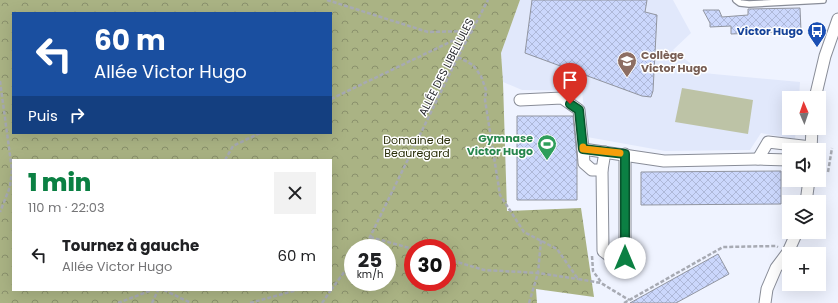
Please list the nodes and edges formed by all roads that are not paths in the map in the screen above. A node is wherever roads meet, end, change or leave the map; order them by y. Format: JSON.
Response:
{"nodes":[{"id":1,"x":736,"y":0,"type":"edge"},
{"id":2,"x":823,"y":0,"type":"edge"},
{"id":3,"x":838,"y":19,"type":"edge"},
{"id":4,"x":817,"y":91,"type":"edge"},
{"id":5,"x":520,"y":100,"type":"dead end"},
{"id":6,"x":782,"y":144,"type":"edge"},
{"id":7,"x":583,"y":149,"type":"junction"},
{"id":8,"x":605,"y":152,"type":"junction"},
{"id":9,"x":625,"y":154,"type":"junction"},
{"id":10,"x":758,"y":159,"type":"junction"},
{"id":11,"x":782,"y":160,"type":"edge"},
{"id":12,"x":602,"y":170,"type":"junction"},
{"id":13,"x":794,"y":239,"type":"edge"},
{"id":14,"x":765,"y":303,"type":"edge"}],
"edges":[{"from":1,"to":2,"type":"lane"},
{"from":3,"to":4,"type":"street"},
{"from":5,"to":7,"type":"street"},
{"from":6,"to":10,"type":"street"},
{"from":7,"to":8,"type":"street"},
{"from":7,"to":12,"type":"street"},
{"from":8,"to":9,"type":"street"},
{"from":8,"to":12,"type":"street"},
{"from":9,"to":10,"type":"street"},
{"from":9,"to":12,"type":"street"},
{"from":10,"to":11,"type":"street"},
{"from":13,"to":14,"type":"street"}]}
